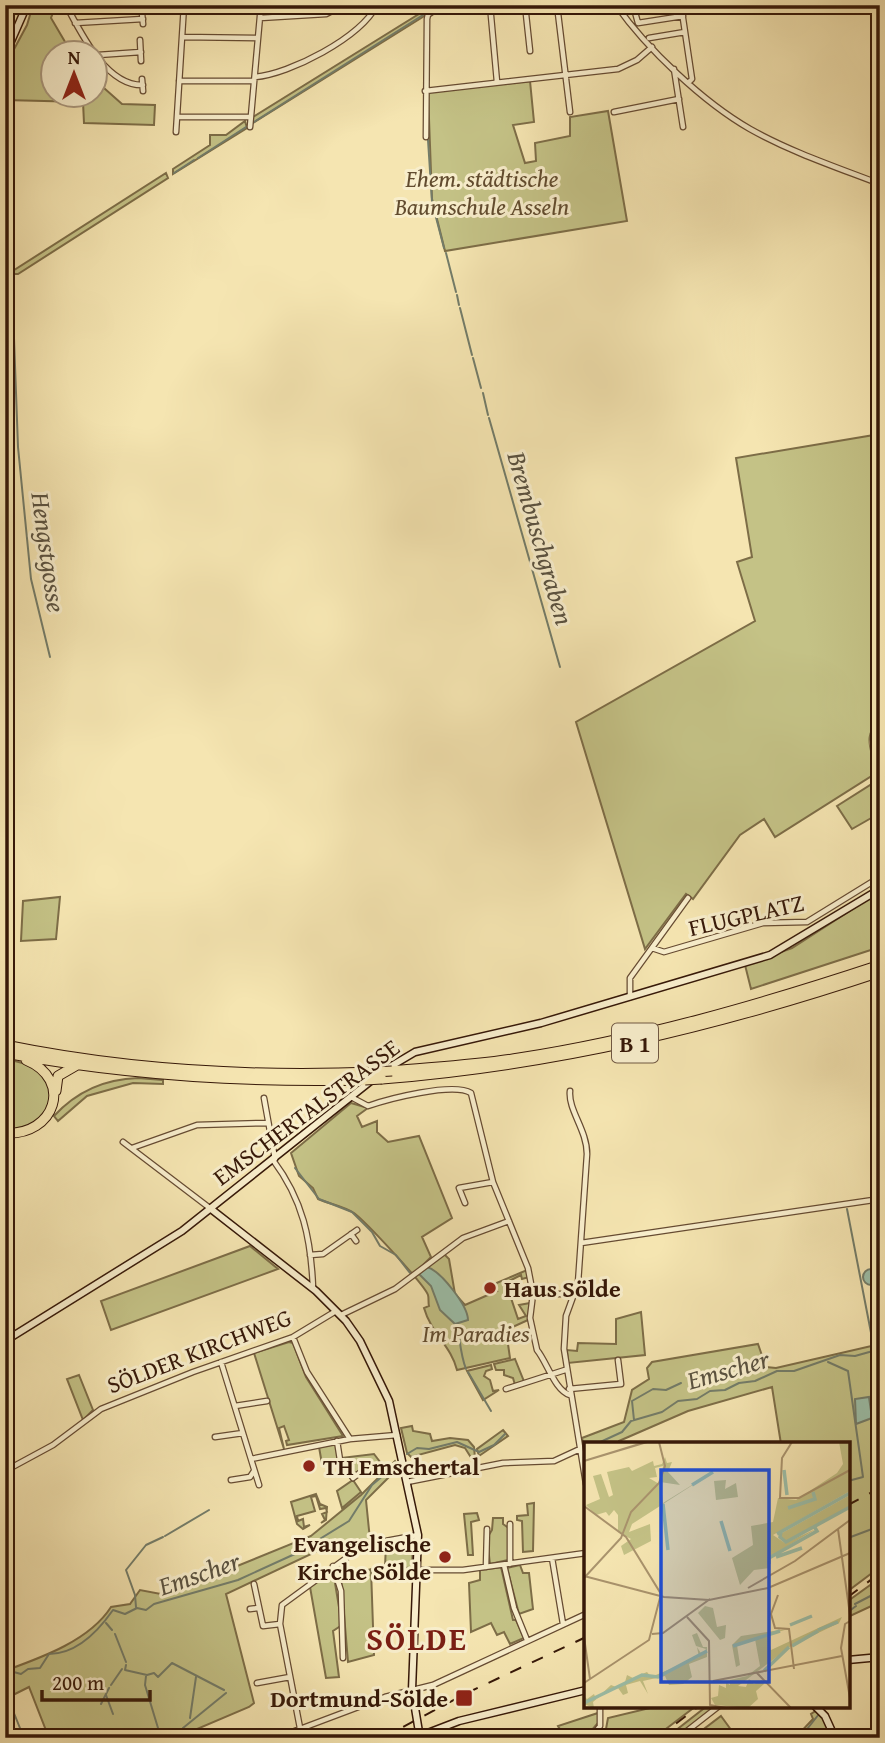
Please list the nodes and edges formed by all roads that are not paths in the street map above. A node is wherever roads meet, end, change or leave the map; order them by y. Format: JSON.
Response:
{"nodes":[{"id":1,"x":27,"y":5,"type":"edge"},
{"id":2,"x":66,"y":5,"type":"edge"},
{"id":3,"x":184,"y":5,"type":"edge"},
{"id":4,"x":261,"y":5,"type":"edge"},
{"id":5,"x":331,"y":5,"type":"edge"},
{"id":6,"x":377,"y":5,"type":"edge"},
{"id":7,"x":430,"y":5,"type":"edge"},
{"id":8,"x":442,"y":5,"type":"edge"},
{"id":9,"x":490,"y":5,"type":"edge"},
{"id":10,"x":525,"y":5,"type":"edge"},
{"id":11,"x":557,"y":5,"type":"edge"},
{"id":12,"x":616,"y":5,"type":"edge"},
{"id":13,"x":648,"y":5,"type":"edge"},
{"id":14,"x":681,"y":5,"type":"edge"},
{"id":15,"x":633,"y":6,"type":"edge"},
{"id":16,"x":429,"y":14,"type":"junction"},
{"id":17,"x":683,"y":16,"type":"junction"},
{"id":18,"x":260,"y":18,"type":"junction"},
{"id":19,"x":143,"y":19,"type":"dead end"},
{"id":20,"x":75,"y":23,"type":"junction"},
{"id":21,"x":685,"y":32,"type":"junction"},
{"id":22,"x":182,"y":37,"type":"junction"},
{"id":23,"x":85,"y":38,"type":"edge"},
{"id":24,"x":258,"y":38,"type":"junction"},
{"id":25,"x":649,"y":38,"type":"dead end"},
{"id":26,"x":140,"y":40,"type":"dead end"},
{"id":27,"x":652,"y":47,"type":"junction"},
{"id":28,"x":530,"y":51,"type":"dead end"},
{"id":29,"x":141,"y":52,"type":"junction"},
{"id":30,"x":108,"y":54,"type":"edge"},
{"id":31,"x":5,"y":55,"type":"edge"},
{"id":32,"x":141,"y":61,"type":"dead end"},
{"id":33,"x":108,"y":66,"type":"edge"},
{"id":34,"x":673,"y":68,"type":"junction"},
{"id":35,"x":566,"y":74,"type":"junction"},
{"id":36,"x":254,"y":79,"type":"junction"},
{"id":37,"x":687,"y":80,"type":"junction"},
{"id":38,"x":180,"y":81,"type":"junction"},
{"id":39,"x":497,"y":82,"type":"junction"},
{"id":40,"x":143,"y":85,"type":"dead end"},
{"id":41,"x":678,"y":85,"type":"junction"},
{"id":42,"x":425,"y":91,"type":"junction"},
{"id":43,"x":679,"y":99,"type":"junction"},
{"id":44,"x":570,"y":112,"type":"dead end"},
{"id":45,"x":614,"y":112,"type":"dead end"},
{"id":46,"x":177,"y":117,"type":"junction"},
{"id":47,"x":250,"y":117,"type":"junction"},
{"id":48,"x":250,"y":127,"type":"dead end"},
{"id":49,"x":683,"y":127,"type":"dead end"},
{"id":50,"x":176,"y":132,"type":"dead end"},
{"id":51,"x":426,"y":137,"type":"dead end"},
{"id":52,"x":880,"y":184,"type":"edge"},
{"id":53,"x":880,"y":877,"type":"edge"},
{"id":54,"x":880,"y":890,"type":"edge"},
{"id":55,"x":688,"y":898,"type":"dead end"},
{"id":56,"x":652,"y":948,"type":"junction"},
{"id":57,"x":880,"y":965,"type":"edge"},
{"id":58,"x":880,"y":972,"type":"edge"},
{"id":59,"x":630,"y":997,"type":"junction"},
{"id":60,"x":7,"y":1050,"type":"edge"},
{"id":61,"x":82,"y":1065,"type":"junction"},
{"id":62,"x":379,"y":1076,"type":"junction"},
{"id":63,"x":570,"y":1091,"type":"dead end"},
{"id":64,"x":351,"y":1097,"type":"junction"},
{"id":65,"x":264,"y":1098,"type":"dead end"},
{"id":66,"x":267,"y":1123,"type":"junction"},
{"id":67,"x":5,"y":1135,"type":"edge"},
{"id":68,"x":123,"y":1142,"type":"dead end"},
{"id":69,"x":132,"y":1148,"type":"junction"},
{"id":70,"x":274,"y":1159,"type":"junction"},
{"id":71,"x":493,"y":1182,"type":"junction"},
{"id":72,"x":880,"y":1199,"type":"edge"},
{"id":73,"x":465,"y":1203,"type":"dead end"},
{"id":74,"x":211,"y":1209,"type":"junction"},
{"id":75,"x":509,"y":1221,"type":"junction"},
{"id":76,"x":357,"y":1230,"type":"dead end"},
{"id":77,"x":351,"y":1234,"type":"junction"},
{"id":78,"x":356,"y":1241,"type":"dead end"},
{"id":79,"x":581,"y":1243,"type":"junction"},
{"id":80,"x":310,"y":1255,"type":"junction"},
{"id":81,"x":313,"y":1288,"type":"junction"},
{"id":82,"x":533,"y":1294,"type":"junction"},
{"id":83,"x":575,"y":1294,"type":"junction"},
{"id":84,"x":339,"y":1313,"type":"junction"},
{"id":85,"x":293,"y":1337,"type":"junction"},
{"id":86,"x":5,"y":1341,"type":"edge"},
{"id":87,"x":618,"y":1360,"type":"dead end"},
{"id":88,"x":221,"y":1362,"type":"junction"},
{"id":89,"x":566,"y":1370,"type":"junction"},
{"id":90,"x":553,"y":1375,"type":"junction"},
{"id":91,"x":506,"y":1390,"type":"dead end"},
{"id":92,"x":570,"y":1392,"type":"junction"},
{"id":93,"x":267,"y":1401,"type":"dead end"},
{"id":94,"x":235,"y":1406,"type":"junction"},
{"id":95,"x":243,"y":1433,"type":"junction"},
{"id":96,"x":397,"y":1435,"type":"junction"},
{"id":97,"x":215,"y":1437,"type":"dead end"},
{"id":98,"x":350,"y":1439,"type":"junction"},
{"id":99,"x":337,"y":1441,"type":"junction"},
{"id":100,"x":580,"y":1449,"type":"junction"},
{"id":101,"x":251,"y":1459,"type":"junction"},
{"id":102,"x":369,"y":1466,"type":"dead end"},
{"id":103,"x":5,"y":1471,"type":"edge"},
{"id":104,"x":255,"y":1471,"type":"junction"},
{"id":105,"x":584,"y":1472,"type":"edge"},
{"id":106,"x":231,"y":1480,"type":"dead end"},
{"id":107,"x":407,"y":1482,"type":"junction"},
{"id":108,"x":259,"y":1485,"type":"dead end"},
{"id":109,"x":510,"y":1524,"type":"dead end"},
{"id":110,"x":487,"y":1529,"type":"dead end"},
{"id":111,"x":418,"y":1535,"type":"junction"},
{"id":112,"x":584,"y":1553,"type":"edge"},
{"id":113,"x":552,"y":1558,"type":"junction"},
{"id":114,"x":507,"y":1564,"type":"junction"},
{"id":115,"x":333,"y":1566,"type":"junction"},
{"id":116,"x":486,"y":1567,"type":"junction"},
{"id":117,"x":417,"y":1570,"type":"junction"},
{"id":118,"x":254,"y":1584,"type":"dead end"},
{"id":119,"x":258,"y":1608,"type":"junction"},
{"id":120,"x":250,"y":1609,"type":"dead end"},
{"id":121,"x":584,"y":1615,"type":"edge"},
{"id":122,"x":281,"y":1624,"type":"junction"},
{"id":123,"x":563,"y":1624,"type":"junction"},
{"id":124,"x":527,"y":1641,"type":"junction"},
{"id":125,"x":880,"y":1657,"type":"edge"},
{"id":126,"x":343,"y":1658,"type":"dead end"},
{"id":127,"x":850,"y":1660,"type":"edge"},
{"id":128,"x":290,"y":1677,"type":"junction"},
{"id":129,"x":257,"y":1683,"type":"dead end"},
{"id":130,"x":412,"y":1690,"type":"junction"},
{"id":131,"x":584,"y":1690,"type":"edge"},
{"id":132,"x":600,"y":1708,"type":"edge"},
{"id":133,"x":716,"y":1708,"type":"edge"},
{"id":134,"x":817,"y":1708,"type":"edge"},
{"id":135,"x":300,"y":1728,"type":"junction"},
{"id":136,"x":551,"y":1732,"type":"dead end"},
{"id":137,"x":420,"y":1737,"type":"edge"},
{"id":138,"x":276,"y":1738,"type":"edge"},
{"id":139,"x":555,"y":1738,"type":"edge"},
{"id":140,"x":591,"y":1738,"type":"edge"},
{"id":141,"x":678,"y":1738,"type":"edge"},
{"id":142,"x":835,"y":1738,"type":"edge"}],
"edges":[{"from":1,"to":31,"type":"main road"},
{"from":2,"to":20,"type":"street"},
{"from":3,"to":22,"type":"street"},
{"from":4,"to":18,"type":"street"},
{"from":5,"to":18,"type":"street"},
{"from":6,"to":36,"type":"street"},
{"from":7,"to":16,"type":"street"},
{"from":8,"to":16,"type":"street"},
{"from":9,"to":39,"type":"street"},
{"from":10,"to":28,"type":"street"},
{"from":11,"to":35,"type":"street"},
{"from":12,"to":27,"type":"street"},
{"from":13,"to":15,"type":"street"},
{"from":14,"to":17,"type":"street"},
{"from":15,"to":17,"type":"street"},
{"from":16,"to":42,"type":"street"},
{"from":17,"to":21,"type":"street"},
{"from":18,"to":24,"type":"street"},
{"from":19,"to":20,"type":"street"},
{"from":20,"to":23,"type":"street"},
{"from":21,"to":25,"type":"street"},
{"from":21,"to":37,"type":"street"},
{"from":22,"to":24,"type":"street"},
{"from":22,"to":38,"type":"street"},
{"from":24,"to":36,"type":"street"},
{"from":26,"to":29,"type":"street"},
{"from":27,"to":34,"type":"street"},
{"from":27,"to":35,"type":"street"},
{"from":29,"to":30,"type":"street"},
{"from":29,"to":32,"type":"street"},
{"from":33,"to":40,"type":"street"},
{"from":34,"to":37,"type":"street"},
{"from":34,"to":41,"type":"street"},
{"from":35,"to":39,"type":"street"},
{"from":35,"to":44,"type":"street"},
{"from":36,"to":38,"type":"street"},
{"from":36,"to":47,"type":"street"},
{"from":37,"to":41,"type":"street"},
{"from":37,"to":52,"type":"street"},
{"from":38,"to":46,"type":"street"},
{"from":39,"to":42,"type":"street"},
{"from":41,"to":43,"type":"street"},
{"from":42,"to":51,"type":"street"},
{"from":43,"to":45,"type":"street"},
{"from":43,"to":49,"type":"street"},
{"from":46,"to":47,"type":"street"},
{"from":46,"to":50,"type":"street"},
{"from":47,"to":48,"type":"street"},
{"from":53,"to":56,"type":"street","name":"FLUGPLATZ"},
{"from":54,"to":59,"type":"main road","name":"EMSCHERTALSTRASSE"},
{"from":55,"to":56,"type":"street"},
{"from":56,"to":59,"type":"street"},
{"from":57,"to":62,"type":"highway","number":"B 1","bridge":true},
{"from":58,"to":62,"type":"highway","number":"B 1"},
{"from":59,"to":64,"type":"main road","name":"EMSCHERTALSTRASSE"},
{"from":60,"to":61,"type":"highway","number":"B 1"},
{"from":60,"to":62,"type":"highway","number":"B 1"},
{"from":60,"to":67,"type":"highway"},
{"from":61,"to":62,"type":"highway","number":"B 1","bridge":true},
{"from":61,"to":67,"type":"highway"},
{"from":63,"to":79,"type":"street"},
{"from":64,"to":70,"type":"main road","name":"EMSCHERTALSTRASSE"},
{"from":64,"to":71,"type":"street"},
{"from":65,"to":66,"type":"street"},
{"from":66,"to":69,"type":"street"},
{"from":66,"to":70,"type":"street"},
{"from":68,"to":69,"type":"street"},
{"from":69,"to":74,"type":"street"},
{"from":70,"to":74,"type":"main road","name":"EMSCHERTALSTRASSE"},
{"from":70,"to":80,"type":"street"},
{"from":71,"to":73,"type":"street"},
{"from":71,"to":75,"type":"street"},
{"from":72,"to":79,"type":"street"},
{"from":74,"to":81,"type":"main road"},
{"from":74,"to":86,"type":"main road","name":"EMSCHERTALSTRASSE"},
{"from":75,"to":82,"type":"street"},
{"from":75,"to":84,"type":"street","name":"SÖLDER KIRCHWEG"},
{"from":76,"to":77,"type":"street"},
{"from":77,"to":78,"type":"street"},
{"from":77,"to":80,"type":"street"},
{"from":79,"to":83,"type":"street"},
{"from":80,"to":81,"type":"street"},
{"from":81,"to":84,"type":"main road"},
{"from":82,"to":83,"type":"street"},
{"from":82,"to":90,"type":"street"},
{"from":83,"to":89,"type":"street"},
{"from":84,"to":85,"type":"street","name":"SÖLDER KIRCHWEG"},
{"from":84,"to":96,"type":"main road"},
{"from":85,"to":88,"type":"street","name":"SÖLDER KIRCHWEG"},
{"from":85,"to":98,"type":"street"},
{"from":87,"to":92,"type":"street"},
{"from":88,"to":94,"type":"street"},
{"from":88,"to":103,"type":"street","name":"SÖLDER KIRCHWEG"},
{"from":89,"to":90,"type":"street"},
{"from":89,"to":92,"type":"street"},
{"from":90,"to":91,"type":"street"},
{"from":90,"to":92,"type":"street"},
{"from":92,"to":100,"type":"street"},
{"from":93,"to":94,"type":"street"},
{"from":94,"to":95,"type":"street"},
{"from":95,"to":97,"type":"street"},
{"from":95,"to":101,"type":"street"},
{"from":96,"to":98,"type":"street"},
{"from":96,"to":107,"type":"main road"},
{"from":98,"to":99,"type":"street"},
{"from":99,"to":101,"type":"street"},
{"from":99,"to":102,"type":"street"},
{"from":100,"to":105,"type":"street"},
{"from":100,"to":107,"type":"street"},
{"from":101,"to":104,"type":"street"},
{"from":104,"to":106,"type":"street"},
{"from":104,"to":108,"type":"street"},
{"from":107,"to":111,"type":"main road"},
{"from":109,"to":114,"type":"street"},
{"from":110,"to":116,"type":"street"},
{"from":111,"to":115,"type":"street"},
{"from":111,"to":117,"type":"main road"},
{"from":112,"to":113,"type":"street"},
{"from":113,"to":114,"type":"street"},
{"from":113,"to":123,"type":"street"},
{"from":114,"to":116,"type":"street"},
{"from":114,"to":124,"type":"street"},
{"from":115,"to":122,"type":"street"},
{"from":115,"to":126,"type":"street"},
{"from":116,"to":117,"type":"street"},
{"from":117,"to":130,"type":"main road"},
{"from":118,"to":119,"type":"street"},
{"from":119,"to":120,"type":"street"},
{"from":119,"to":122,"type":"street"},
{"from":121,"to":123,"type":"street"},
{"from":122,"to":128,"type":"street"},
{"from":123,"to":124,"type":"street"},
{"from":124,"to":130,"type":"street"},
{"from":125,"to":127,"type":"main road"},
{"from":128,"to":129,"type":"street"},
{"from":128,"to":135,"type":"street"},
{"from":130,"to":135,"type":"street"},
{"from":130,"to":137,"type":"main road"},
{"from":131,"to":137,"type":"main road"},
{"from":132,"to":140,"type":"street"},
{"from":133,"to":141,"type":"street"},
{"from":134,"to":142,"type":"main road"},
{"from":135,"to":138,"type":"street"},
{"from":136,"to":139,"type":"street"}]}
